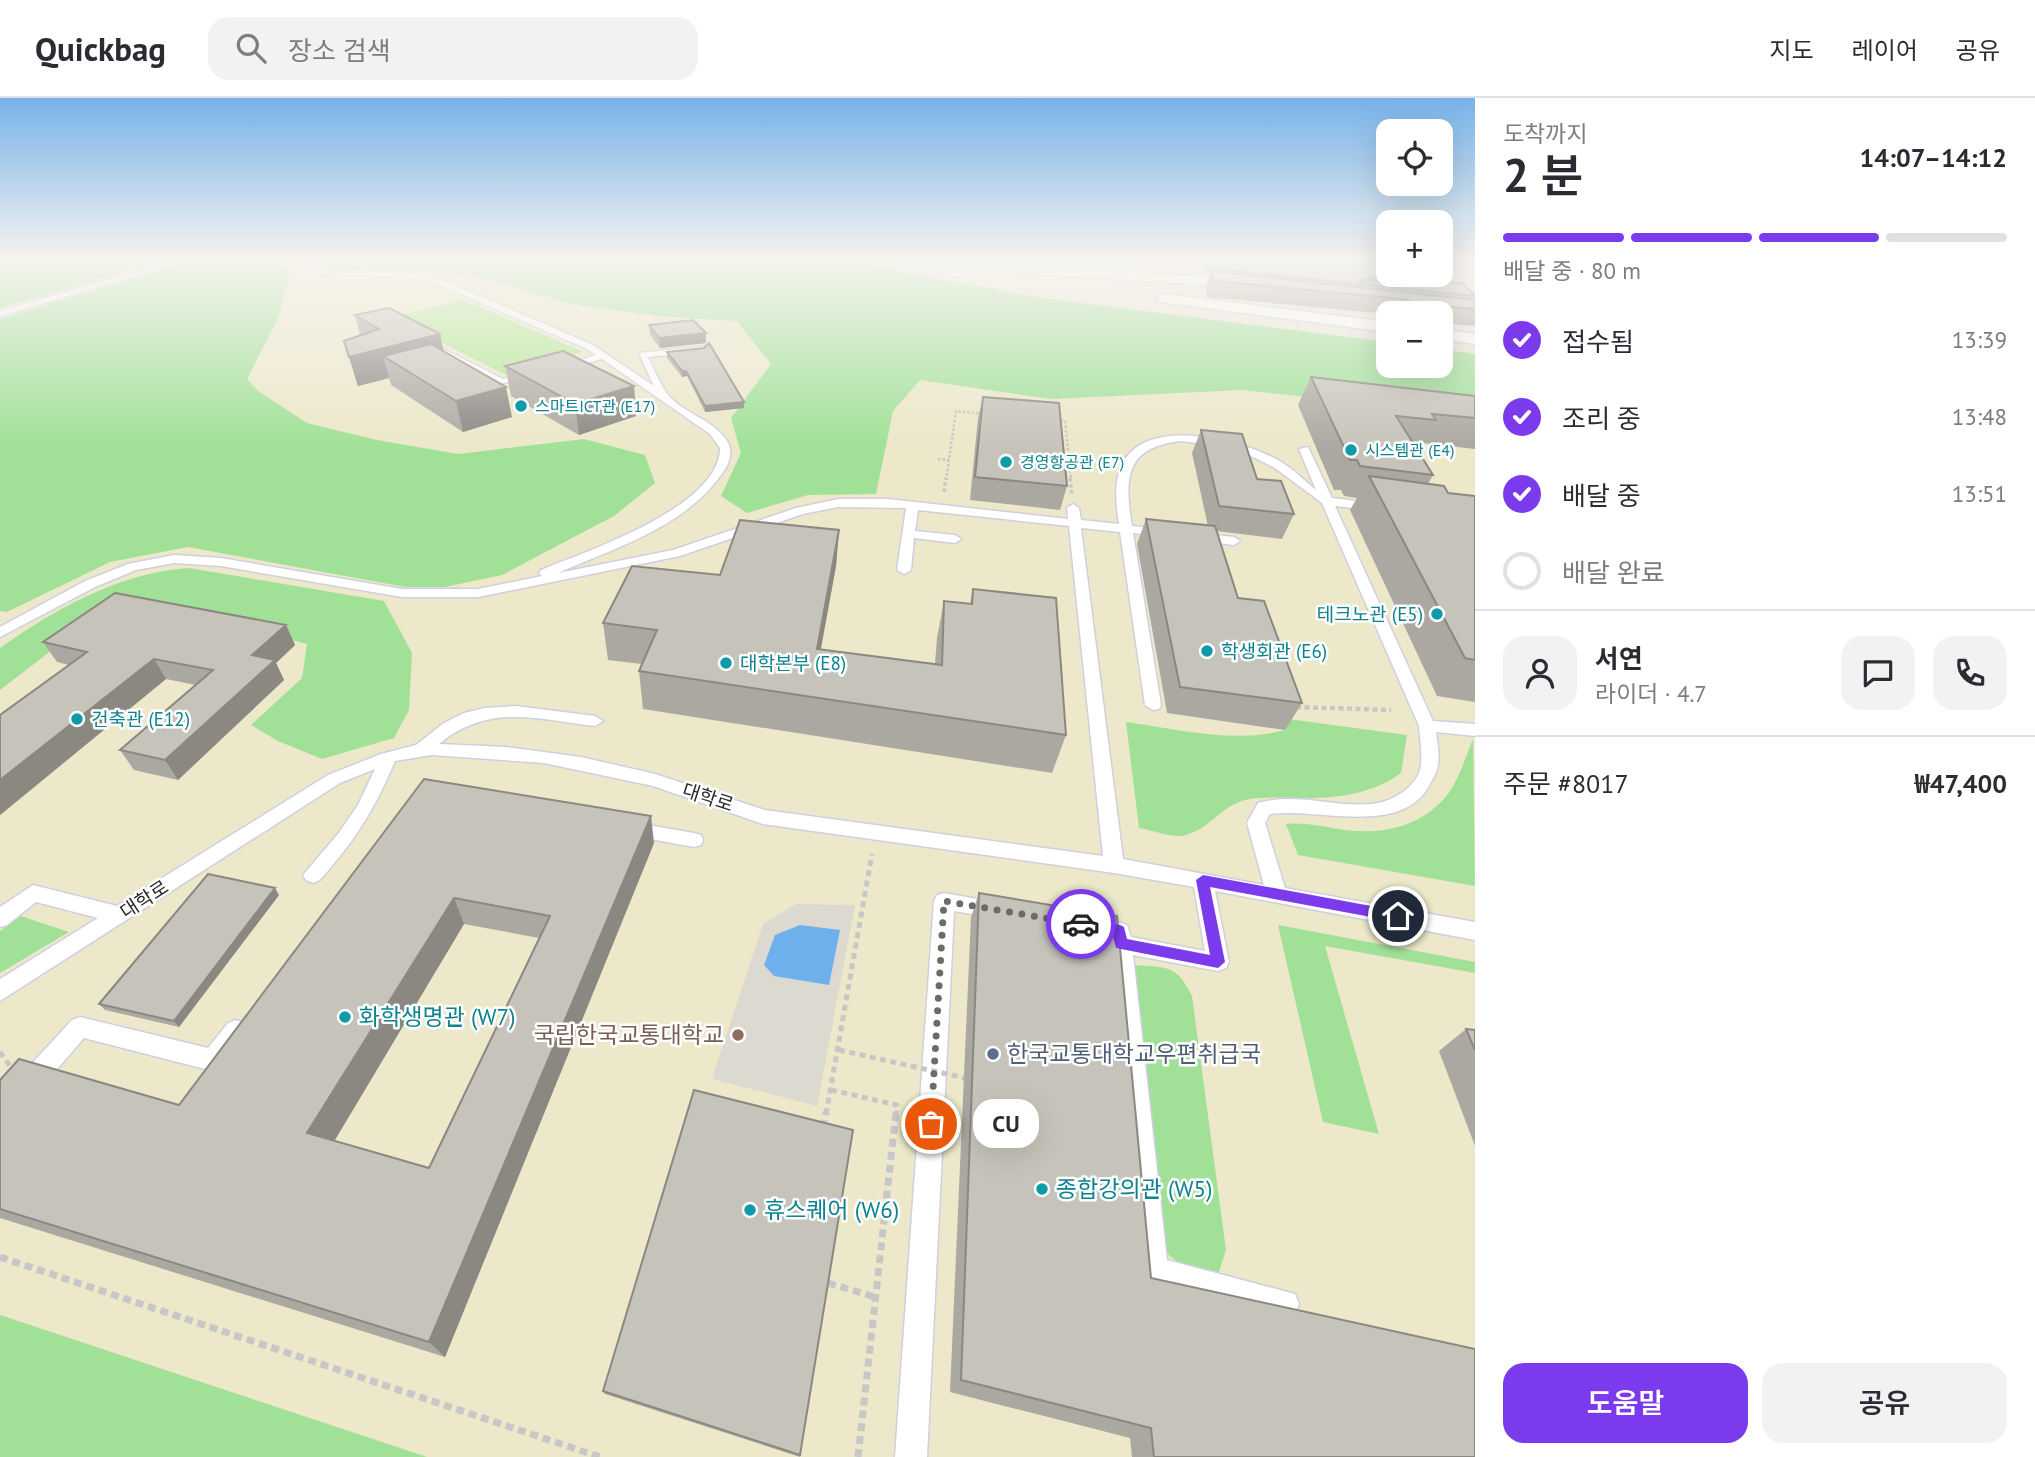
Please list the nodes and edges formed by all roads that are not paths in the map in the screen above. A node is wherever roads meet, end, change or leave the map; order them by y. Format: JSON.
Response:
{"nodes":[{"id":1,"x":531,"y":321,"type":"edge"},
{"id":2,"x":1338,"y":321,"type":"edge"},
{"id":3,"x":1376,"y":326,"type":"edge"},
{"id":4,"x":1453,"y":326,"type":"edge"},
{"id":5,"x":1470,"y":338,"type":"edge"},
{"id":6,"x":431,"y":346,"type":"edge"},
{"id":7,"x":704,"y":348,"type":"edge"},
{"id":8,"x":603,"y":356,"type":"junction"},
{"id":9,"x":667,"y":401,"type":"junction"},
{"id":10,"x":1304,"y":449,"type":"dead end"},
{"id":11,"x":1324,"y":499,"type":"junction"},
{"id":12,"x":912,"y":506,"type":"junction"},
{"id":13,"x":1387,"y":508,"type":"edge"},
{"id":14,"x":1074,"y":516,"type":"junction"},
{"id":15,"x":1126,"y":529,"type":"junction"},
{"id":16,"x":909,"y":534,"type":"junction"},
{"id":17,"x":955,"y":539,"type":"dead end"},
{"id":18,"x":1234,"y":541,"type":"dead end"},
{"id":19,"x":904,"y":570,"type":"dead end"},
{"id":20,"x":520,"y":584,"type":"junction"},
{"id":21,"x":0,"y":633,"type":"edge"},
{"id":22,"x":1153,"y":705,"type":"dead end"},
{"id":23,"x":595,"y":721,"type":"dead end"},
{"id":24,"x":1427,"y":726,"type":"junction"},
{"id":25,"x":1475,"y":730,"type":"edge"},
{"id":26,"x":421,"y":750,"type":"junction"},
{"id":27,"x":388,"y":758,"type":"junction"},
{"id":28,"x":612,"y":826,"type":"edge"},
{"id":29,"x":694,"y":840,"type":"dead end"},
{"id":30,"x":1114,"y":864,"type":"junction"},
{"id":31,"x":313,"y":875,"type":"dead end"},
{"id":32,"x":1203,"y":880,"type":"junction"},
{"id":33,"x":1277,"y":894,"type":"junction"},
{"id":34,"x":1011,"y":913,"type":"edge"},
{"id":35,"x":119,"y":915,"type":"junction"},
{"id":36,"x":0,"y":919,"type":"edge"},
{"id":37,"x":1065,"y":922,"type":"edge"},
{"id":38,"x":1475,"y":931,"type":"edge"},
{"id":39,"x":1121,"y":944,"type":"junction"},
{"id":40,"x":0,"y":991,"type":"edge"},
{"id":41,"x":246,"y":1017,"type":"edge"},
{"id":42,"x":0,"y":1115,"type":"edge"},
{"id":43,"x":1285,"y":1304,"type":"edge"},
{"id":44,"x":911,"y":1457,"type":"edge"}],
"edges":[{"from":1,"to":8,"type":"lane"},
{"from":2,"to":3,"type":"street"},
{"from":4,"to":5,"type":"street"},
{"from":6,"to":8,"type":"lane"},
{"from":7,"to":9,"type":"lane"},
{"from":8,"to":9,"type":"lane"},
{"from":9,"to":20,"type":"lane"},
{"from":10,"to":11,"type":"lane"},
{"from":11,"to":13,"type":"lane"},
{"from":11,"to":15,"type":"lane"},
{"from":11,"to":24,"type":"lane"},
{"from":12,"to":14,"type":"lane"},
{"from":12,"to":16,"type":"lane"},
{"from":12,"to":20,"type":"lane"},
{"from":14,"to":15,"type":"lane"},
{"from":14,"to":30,"type":"lane"},
{"from":15,"to":18,"type":"lane"},
{"from":15,"to":22,"type":"lane"},
{"from":16,"to":17,"type":"lane"},
{"from":16,"to":19,"type":"lane"},
{"from":20,"to":21,"type":"lane"},
{"from":23,"to":26,"type":"lane"},
{"from":24,"to":25,"type":"lane"},
{"from":24,"to":33,"type":"lane"},
{"from":26,"to":27,"type":"lane","name":"대학로"},
{"from":26,"to":30,"type":"lane","name":"대학로"},
{"from":27,"to":31,"type":"lane"},
{"from":27,"to":35,"type":"lane","name":"대학로"},
{"from":28,"to":29,"type":"lane"},
{"from":30,"to":32,"type":"lane","name":"대학로"},
{"from":32,"to":33,"type":"lane","name":"대학로"},
{"from":32,"to":39,"type":"lane"},
{"from":33,"to":38,"type":"lane","name":"대학로"},
{"from":34,"to":44,"type":"lane"},
{"from":35,"to":36,"type":"lane"},
{"from":35,"to":40,"type":"lane","name":"대학로"},
{"from":37,"to":39,"type":"lane"},
{"from":39,"to":43,"type":"lane"},
{"from":41,"to":42,"type":"lane"}]}
